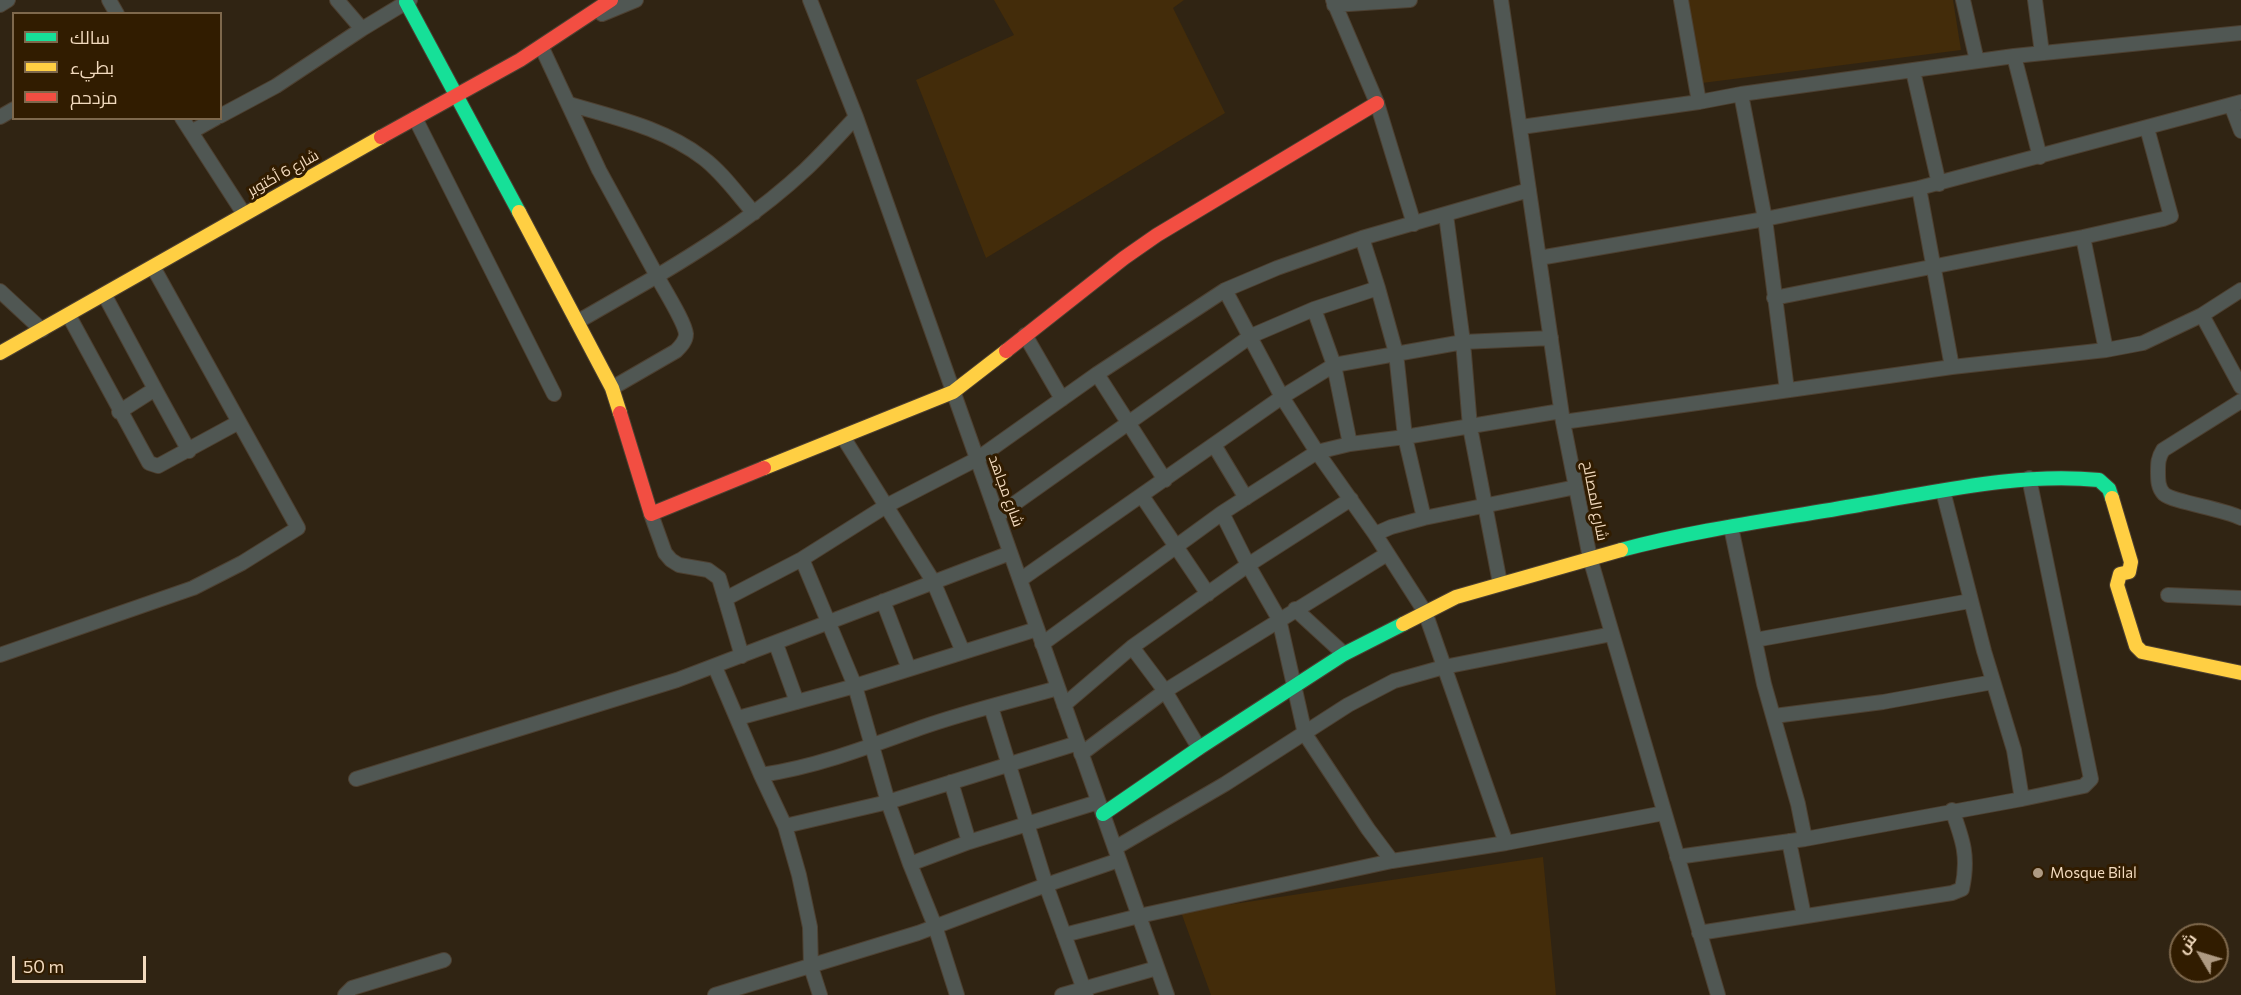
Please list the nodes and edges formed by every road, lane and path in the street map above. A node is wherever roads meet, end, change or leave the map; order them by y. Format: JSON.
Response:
{"nodes":[{"id":1,"x":8,"y":0,"type":"edge"},
{"id":2,"x":337,"y":0,"type":"edge"},
{"id":3,"x":612,"y":0,"type":"edge"},
{"id":4,"x":636,"y":0,"type":"edge"},
{"id":5,"x":810,"y":0,"type":"edge"},
{"id":6,"x":1410,"y":0,"type":"edge"},
{"id":7,"x":1501,"y":0,"type":"edge"},
{"id":8,"x":1681,"y":0,"type":"edge"},
{"id":9,"x":1964,"y":0,"type":"edge"},
{"id":10,"x":2035,"y":0,"type":"edge"},
{"id":11,"x":408,"y":1,"type":"edge"},
{"id":12,"x":1334,"y":2,"type":"edge"},
{"id":13,"x":0,"y":5,"type":"edge"},
{"id":14,"x":582,"y":22,"type":"junction"},
{"id":15,"x":362,"y":28,"type":"junction"},
{"id":16,"x":2241,"y":33,"type":"edge"},
{"id":17,"x":542,"y":48,"type":"junction"},
{"id":18,"x":2042,"y":53,"type":"junction"},
{"id":19,"x":2014,"y":56,"type":"junction"},
{"id":20,"x":1977,"y":61,"type":"junction"},
{"id":21,"x":1913,"y":71,"type":"junction"},
{"id":22,"x":1741,"y":94,"type":"junction"},
{"id":23,"x":457,"y":95,"type":"junction"},
{"id":24,"x":1699,"y":102,"type":"junction"},
{"id":25,"x":1377,"y":103,"type":"junction"},
{"id":26,"x":2236,"y":103,"type":"edge"},
{"id":27,"x":569,"y":104,"type":"junction"},
{"id":28,"x":222,"y":115,"type":"edge"},
{"id":29,"x":856,"y":117,"type":"junction"},
{"id":30,"x":415,"y":118,"type":"junction"},
{"id":31,"x":183,"y":120,"type":"edge"},
{"id":32,"x":212,"y":120,"type":"edge"},
{"id":33,"x":1521,"y":127,"type":"junction"},
{"id":34,"x":2146,"y":128,"type":"junction"},
{"id":35,"x":2241,"y":131,"type":"edge"},
{"id":36,"x":191,"y":132,"type":"junction"},
{"id":37,"x":2040,"y":157,"type":"junction"},
{"id":38,"x":1939,"y":184,"type":"junction"},
{"id":39,"x":1919,"y":188,"type":"junction"},
{"id":40,"x":1529,"y":190,"type":"junction"},
{"id":41,"x":754,"y":213,"type":"junction"},
{"id":42,"x":244,"y":214,"type":"junction"},
{"id":43,"x":1446,"y":215,"type":"junction"},
{"id":44,"x":1765,"y":219,"type":"junction"},
{"id":45,"x":1414,"y":224,"type":"junction"},
{"id":46,"x":2083,"y":237,"type":"junction"},
{"id":47,"x":1362,"y":238,"type":"junction"},
{"id":48,"x":1539,"y":258,"type":"junction"},
{"id":49,"x":153,"y":267,"type":"junction"},
{"id":50,"x":1935,"y":267,"type":"junction"},
{"id":51,"x":657,"y":276,"type":"junction"},
{"id":52,"x":1378,"y":288,"type":"junction"},
{"id":53,"x":1226,"y":290,"type":"junction"},
{"id":54,"x":2241,"y":290,"type":"edge"},
{"id":55,"x":0,"y":291,"type":"edge"},
{"id":56,"x":105,"y":296,"type":"junction"},
{"id":57,"x":1774,"y":298,"type":"junction"},
{"id":58,"x":1314,"y":309,"type":"junction"},
{"id":59,"x":2202,"y":315,"type":"junction"},
{"id":60,"x":69,"y":316,"type":"junction"},
{"id":61,"x":577,"y":322,"type":"junction"},
{"id":62,"x":42,"y":330,"type":"junction"},
{"id":63,"x":1025,"y":335,"type":"junction"},
{"id":64,"x":1251,"y":336,"type":"junction"},
{"id":65,"x":1551,"y":338,"type":"junction"},
{"id":66,"x":1463,"y":342,"type":"junction"},
{"id":67,"x":2106,"y":350,"type":"junction"},
{"id":68,"x":0,"y":353,"type":"edge"},
{"id":69,"x":1396,"y":353,"type":"junction"},
{"id":70,"x":1335,"y":365,"type":"junction"},
{"id":71,"x":1952,"y":367,"type":"junction"},
{"id":72,"x":1096,"y":374,"type":"junction"},
{"id":73,"x":2241,"y":387,"type":"edge"},
{"id":74,"x":612,"y":388,"type":"junction"},
{"id":75,"x":155,"y":389,"type":"junction"},
{"id":76,"x":1787,"y":390,"type":"junction"},
{"id":77,"x":953,"y":392,"type":"junction"},
{"id":78,"x":554,"y":394,"type":"dead end"},
{"id":79,"x":1282,"y":397,"type":"junction"},
{"id":80,"x":1062,"y":399,"type":"junction"},
{"id":81,"x":2241,"y":401,"type":"edge"},
{"id":82,"x":119,"y":411,"type":"junction"},
{"id":83,"x":1562,"y":417,"type":"junction"},
{"id":84,"x":239,"y":422,"type":"junction"},
{"id":85,"x":1128,"y":424,"type":"junction"},
{"id":86,"x":1470,"y":427,"type":"junction"},
{"id":87,"x":843,"y":437,"type":"junction"},
{"id":88,"x":1405,"y":437,"type":"junction"},
{"id":89,"x":1350,"y":444,"type":"junction"},
{"id":90,"x":1214,"y":446,"type":"junction"},
{"id":91,"x":189,"y":451,"type":"junction"},
{"id":92,"x":1317,"y":452,"type":"junction"},
{"id":93,"x":977,"y":459,"type":"junction"},
{"id":94,"x":2029,"y":478,"type":"junction"},
{"id":95,"x":1165,"y":480,"type":"junction"},
{"id":96,"x":1576,"y":487,"type":"junction"},
{"id":97,"x":1943,"y":490,"type":"junction"},
{"id":98,"x":1142,"y":496,"type":"junction"},
{"id":99,"x":1246,"y":498,"type":"junction"},
{"id":100,"x":1351,"y":499,"type":"junction"},
{"id":101,"x":1484,"y":505,"type":"junction"},
{"id":102,"x":886,"y":506,"type":"junction"},
{"id":103,"x":1222,"y":513,"type":"junction"},
{"id":104,"x":651,"y":514,"type":"junction"},
{"id":105,"x":997,"y":516,"type":"junction"},
{"id":106,"x":1424,"y":518,"type":"junction"},
{"id":107,"x":2241,"y":518,"type":"edge"},
{"id":108,"x":1731,"y":527,"type":"junction"},
{"id":109,"x":1375,"y":534,"type":"junction"},
{"id":110,"x":1177,"y":546,"type":"junction"},
{"id":111,"x":1010,"y":553,"type":"junction"},
{"id":112,"x":1387,"y":554,"type":"junction"},
{"id":113,"x":1590,"y":558,"type":"junction"},
{"id":114,"x":802,"y":559,"type":"junction"},
{"id":115,"x":1248,"y":565,"type":"junction"},
{"id":116,"x":1020,"y":580,"type":"junction"},
{"id":117,"x":933,"y":581,"type":"junction"},
{"id":118,"x":1500,"y":583,"type":"junction"},
{"id":119,"x":1208,"y":594,"type":"junction"},
{"id":120,"x":2168,"y":595,"type":"dead end"},
{"id":121,"x":2241,"y":598,"type":"edge"},
{"id":122,"x":725,"y":600,"type":"junction"},
{"id":123,"x":1970,"y":600,"type":"junction"},
{"id":124,"x":883,"y":601,"type":"junction"},
{"id":125,"x":1295,"y":609,"type":"junction"},
{"id":126,"x":1425,"y":612,"type":"junction"},
{"id":127,"x":1279,"y":619,"type":"junction"},
{"id":128,"x":829,"y":623,"type":"junction"},
{"id":129,"x":1037,"y":629,"type":"junction"},
{"id":130,"x":1612,"y":634,"type":"junction"},
{"id":131,"x":1755,"y":640,"type":"junction"},
{"id":132,"x":776,"y":644,"type":"junction"},
{"id":133,"x":1042,"y":644,"type":"junction"},
{"id":134,"x":1132,"y":647,"type":"junction"},
{"id":135,"x":963,"y":652,"type":"junction"},
{"id":136,"x":1344,"y":654,"type":"junction"},
{"id":137,"x":0,"y":656,"type":"edge"},
{"id":138,"x":742,"y":656,"type":"junction"},
{"id":139,"x":715,"y":667,"type":"junction"},
{"id":140,"x":1444,"y":667,"type":"junction"},
{"id":141,"x":909,"y":669,"type":"junction"},
{"id":142,"x":2241,"y":673,"type":"edge"},
{"id":143,"x":1993,"y":682,"type":"junction"},
{"id":144,"x":855,"y":686,"type":"junction"},
{"id":145,"x":1058,"y":688,"type":"junction"},
{"id":146,"x":1293,"y":688,"type":"junction"},
{"id":147,"x":1165,"y":691,"type":"junction"},
{"id":148,"x":797,"y":702,"type":"junction"},
{"id":149,"x":1064,"y":705,"type":"junction"},
{"id":150,"x":991,"y":707,"type":"junction"},
{"id":151,"x":1774,"y":716,"type":"junction"},
{"id":152,"x":738,"y":718,"type":"junction"},
{"id":153,"x":1305,"y":734,"type":"junction"},
{"id":154,"x":871,"y":747,"type":"junction"},
{"id":155,"x":1199,"y":748,"type":"junction"},
{"id":156,"x":1080,"y":749,"type":"junction"},
{"id":157,"x":1010,"y":765,"type":"junction"},
{"id":158,"x":761,"y":775,"type":"junction"},
{"id":159,"x":356,"y":779,"type":"dead end"},
{"id":160,"x":951,"y":782,"type":"junction"},
{"id":161,"x":2022,"y":799,"type":"junction"},
{"id":162,"x":888,"y":802,"type":"junction"},
{"id":163,"x":1101,"y":808,"type":"junction"},
{"id":164,"x":1952,"y":810,"type":"junction"},
{"id":165,"x":1664,"y":813,"type":"junction"},
{"id":166,"x":1026,"y":824,"type":"junction"},
{"id":167,"x":785,"y":825,"type":"junction"},
{"id":168,"x":1805,"y":839,"type":"junction"},
{"id":169,"x":1789,"y":841,"type":"junction"},
{"id":170,"x":969,"y":842,"type":"junction"},
{"id":171,"x":1506,"y":843,"type":"junction"},
{"id":172,"x":1117,"y":854,"type":"junction"},
{"id":173,"x":1677,"y":857,"type":"junction"},
{"id":174,"x":1392,"y":861,"type":"junction"},
{"id":175,"x":910,"y":864,"type":"junction"},
{"id":176,"x":1046,"y":885,"type":"junction"},
{"id":177,"x":1139,"y":916,"type":"junction"},
{"id":178,"x":1804,"y":916,"type":"junction"},
{"id":179,"x":935,"y":926,"type":"junction"},
{"id":180,"x":1699,"y":933,"type":"junction"},
{"id":181,"x":1064,"y":935,"type":"junction"},
{"id":182,"x":444,"y":960,"type":"dead end"},
{"id":183,"x":811,"y":967,"type":"junction"},
{"id":184,"x":1157,"y":968,"type":"junction"},
{"id":185,"x":1085,"y":992,"type":"edge"},
{"id":186,"x":345,"y":995,"type":"edge"},
{"id":187,"x":715,"y":995,"type":"edge"},
{"id":188,"x":820,"y":995,"type":"edge"},
{"id":189,"x":957,"y":995,"type":"edge"},
{"id":190,"x":1062,"y":995,"type":"edge"},
{"id":191,"x":1167,"y":995,"type":"edge"},
{"id":192,"x":1718,"y":995,"type":"edge"}],
"edges":[{"from":1,"to":13,"type":"street"},
{"from":2,"to":15,"type":"street"},
{"from":3,"to":14,"type":"street","name":"شارع 6 أكتوبر"},
{"from":4,"to":14,"type":"street","name":"شارع 6 أكتوبر"},
{"from":5,"to":29,"type":"street","name":"شارع مجاهد"},
{"from":6,"to":12,"type":"street"},
{"from":7,"to":33,"type":"street","name":"شارع المصالح"},
{"from":8,"to":24,"type":"street"},
{"from":9,"to":20,"type":"street"},
{"from":10,"to":18,"type":"street"},
{"from":11,"to":15,"type":"street"},
{"from":11,"to":23,"type":"street"},
{"from":12,"to":25,"type":"street"},
{"from":14,"to":17,"type":"street","name":"شارع 6 أكتوبر"},
{"from":15,"to":28,"type":"street"},
{"from":16,"to":18,"type":"street"},
{"from":17,"to":23,"type":"street","name":"شارع 6 أكتوبر"},
{"from":17,"to":27,"type":"street"},
{"from":18,"to":19,"type":"street"},
{"from":19,"to":20,"type":"street"},
{"from":19,"to":37,"type":"street"},
{"from":20,"to":21,"type":"street"},
{"from":21,"to":22,"type":"street"},
{"from":21,"to":38,"type":"street"},
{"from":22,"to":24,"type":"street"},
{"from":22,"to":44,"type":"street"},
{"from":23,"to":30,"type":"street","name":"شارع 6 أكتوبر"},
{"from":23,"to":61,"type":"street"},
{"from":24,"to":33,"type":"street"},
{"from":25,"to":45,"type":"street"},
{"from":25,"to":63,"type":"street"},
{"from":26,"to":34,"type":"street"},
{"from":26,"to":35,"type":"street"},
{"from":27,"to":41,"type":"street"},
{"from":27,"to":51,"type":"street"},
{"from":29,"to":41,"type":"street"},
{"from":29,"to":77,"type":"street","name":"شارع مجاهد"},
{"from":30,"to":42,"type":"street","name":"شارع 6 أكتوبر"},
{"from":30,"to":78,"type":"street"},
{"from":31,"to":36,"type":"street"},
{"from":32,"to":36,"type":"street"},
{"from":33,"to":40,"type":"street","name":"شارع المصالح"},
{"from":34,"to":37,"type":"street"},
{"from":34,"to":46,"type":"street"},
{"from":36,"to":42,"type":"street"},
{"from":37,"to":38,"type":"street"},
{"from":38,"to":39,"type":"street"},
{"from":39,"to":44,"type":"street"},
{"from":39,"to":50,"type":"street"},
{"from":40,"to":43,"type":"street"},
{"from":40,"to":48,"type":"street","name":"شارع المصالح"},
{"from":41,"to":51,"type":"street"},
{"from":42,"to":49,"type":"street","name":"شارع 6 أكتوبر"},
{"from":43,"to":45,"type":"street"},
{"from":43,"to":66,"type":"street"},
{"from":44,"to":48,"type":"street"},
{"from":44,"to":57,"type":"street"},
{"from":45,"to":47,"type":"street"},
{"from":46,"to":50,"type":"street"},
{"from":46,"to":67,"type":"street"},
{"from":47,"to":52,"type":"street"},
{"from":47,"to":53,"type":"street"},
{"from":48,"to":65,"type":"street","name":"شارع المصالح"},
{"from":49,"to":56,"type":"street","name":"شارع 6 أكتوبر"},
{"from":49,"to":84,"type":"street"},
{"from":50,"to":57,"type":"street"},
{"from":50,"to":71,"type":"street"},
{"from":51,"to":61,"type":"street"},
{"from":51,"to":74,"type":"street"},
{"from":52,"to":58,"type":"street"},
{"from":52,"to":69,"type":"street"},
{"from":53,"to":64,"type":"street"},
{"from":53,"to":72,"type":"street"},
{"from":54,"to":59,"type":"street"},
{"from":55,"to":62,"type":"street"},
{"from":56,"to":60,"type":"street","name":"شارع 6 أكتوبر"},
{"from":56,"to":75,"type":"street"},
{"from":57,"to":76,"type":"street"},
{"from":58,"to":64,"type":"street"},
{"from":58,"to":70,"type":"street"},
{"from":59,"to":67,"type":"street"},
{"from":59,"to":73,"type":"street"},
{"from":60,"to":62,"type":"street","name":"شارع 6 أكتوبر"},
{"from":60,"to":82,"type":"street"},
{"from":61,"to":74,"type":"street"},
{"from":62,"to":68,"type":"street","name":"شارع 6 أكتوبر"},
{"from":63,"to":77,"type":"street"},
{"from":63,"to":80,"type":"street"},
{"from":64,"to":79,"type":"street"},
{"from":64,"to":85,"type":"street"},
{"from":65,"to":66,"type":"street"},
{"from":65,"to":83,"type":"street","name":"شارع المصالح"},
{"from":66,"to":69,"type":"street"},
{"from":66,"to":86,"type":"street"},
{"from":67,"to":71,"type":"street"},
{"from":69,"to":70,"type":"street"},
{"from":69,"to":88,"type":"street"},
{"from":70,"to":79,"type":"street"},
{"from":70,"to":89,"type":"street"},
{"from":71,"to":76,"type":"street"},
{"from":72,"to":80,"type":"street"},
{"from":72,"to":85,"type":"street"},
{"from":74,"to":104,"type":"street"},
{"from":75,"to":82,"type":"street"},
{"from":75,"to":91,"type":"street"},
{"from":76,"to":83,"type":"street"},
{"from":77,"to":87,"type":"street"},
{"from":77,"to":93,"type":"street","name":"شارع مجاهد"},
{"from":79,"to":90,"type":"street"},
{"from":79,"to":92,"type":"street"},
{"from":80,"to":93,"type":"street"},
{"from":81,"to":107,"type":"street"},
{"from":82,"to":91,"type":"street"},
{"from":83,"to":86,"type":"street"},
{"from":83,"to":96,"type":"street","name":"شارع المصالح"},
{"from":84,"to":91,"type":"street"},
{"from":84,"to":137,"type":"street"},
{"from":85,"to":95,"type":"street"},
{"from":85,"to":105,"type":"street"},
{"from":86,"to":88,"type":"street"},
{"from":86,"to":101,"type":"street"},
{"from":87,"to":102,"type":"street"},
{"from":87,"to":104,"type":"street"},
{"from":88,"to":89,"type":"street"},
{"from":88,"to":106,"type":"street"},
{"from":89,"to":92,"type":"street"},
{"from":90,"to":95,"type":"street"},
{"from":90,"to":99,"type":"street"},
{"from":92,"to":99,"type":"street"},
{"from":92,"to":100,"type":"street"},
{"from":93,"to":102,"type":"street"},
{"from":93,"to":105,"type":"street","name":"شارع مجاهد"},
{"from":94,"to":97,"type":"street"},
{"from":94,"to":142,"type":"street"},
{"from":94,"to":161,"type":"street"},
{"from":95,"to":98,"type":"street"},
{"from":96,"to":101,"type":"street"},
{"from":96,"to":113,"type":"street","name":"شارع المصالح"},
{"from":97,"to":108,"type":"street"},
{"from":97,"to":123,"type":"street"},
{"from":98,"to":110,"type":"street"},
{"from":98,"to":116,"type":"street"},
{"from":99,"to":103,"type":"street"},
{"from":100,"to":109,"type":"street"},
{"from":100,"to":115,"type":"street"},
{"from":101,"to":106,"type":"street"},
{"from":101,"to":118,"type":"street"},
{"from":102,"to":114,"type":"street"},
{"from":102,"to":117,"type":"street"},
{"from":103,"to":110,"type":"street"},
{"from":103,"to":115,"type":"street"},
{"from":104,"to":122,"type":"street"},
{"from":105,"to":111,"type":"street","name":"شارع مجاهد"},
{"from":106,"to":109,"type":"street"},
{"from":108,"to":113,"type":"street"},
{"from":108,"to":131,"type":"street"},
{"from":109,"to":112,"type":"street"},
{"from":110,"to":119,"type":"street"},
{"from":110,"to":133,"type":"street"},
{"from":111,"to":116,"type":"street","name":"شارع مجاهد"},
{"from":111,"to":117,"type":"street"},
{"from":112,"to":125,"type":"street"},
{"from":112,"to":126,"type":"street"},
{"from":113,"to":118,"type":"street"},
{"from":113,"to":130,"type":"street","name":"شارع المصالح"},
{"from":114,"to":122,"type":"street"},
{"from":114,"to":128,"type":"street"},
{"from":115,"to":119,"type":"street"},
{"from":115,"to":127,"type":"street"},
{"from":116,"to":129,"type":"street","name":"شارع مجاهد"},
{"from":117,"to":124,"type":"street"},
{"from":117,"to":135,"type":"street"},
{"from":118,"to":126,"type":"street"},
{"from":119,"to":134,"type":"street"},
{"from":120,"to":121,"type":"street"},
{"from":122,"to":138,"type":"street"},
{"from":123,"to":131,"type":"street"},
{"from":123,"to":143,"type":"street"},
{"from":124,"to":128,"type":"street"},
{"from":124,"to":141,"type":"street"},
{"from":125,"to":127,"type":"street"},
{"from":125,"to":136,"type":"street"},
{"from":126,"to":136,"type":"street"},
{"from":126,"to":140,"type":"street"},
{"from":127,"to":146,"type":"street"},
{"from":127,"to":147,"type":"street"},
{"from":128,"to":132,"type":"street"},
{"from":128,"to":144,"type":"street"},
{"from":129,"to":133,"type":"street","name":"شارع مجاهد"},
{"from":129,"to":135,"type":"street"},
{"from":130,"to":140,"type":"street"},
{"from":130,"to":165,"type":"street","name":"شارع المصالح"},
{"from":131,"to":151,"type":"street"},
{"from":132,"to":138,"type":"street"},
{"from":132,"to":148,"type":"street"},
{"from":133,"to":145,"type":"street","name":"شارع مجاهد"},
{"from":134,"to":147,"type":"street"},
{"from":134,"to":149,"type":"street"},
{"from":135,"to":141,"type":"street"},
{"from":136,"to":146,"type":"street"},
{"from":138,"to":139,"type":"street"},
{"from":139,"to":152,"type":"street"},
{"from":139,"to":159,"type":"street"},
{"from":140,"to":153,"type":"street"},
{"from":140,"to":171,"type":"street"},
{"from":141,"to":144,"type":"street"},
{"from":143,"to":151,"type":"street"},
{"from":143,"to":161,"type":"street"},
{"from":144,"to":148,"type":"street"},
{"from":144,"to":154,"type":"street"},
{"from":145,"to":149,"type":"street","name":"شارع مجاهد"},
{"from":145,"to":150,"type":"street"},
{"from":146,"to":153,"type":"street"},
{"from":146,"to":155,"type":"street"},
{"from":147,"to":155,"type":"street"},
{"from":147,"to":156,"type":"street"},
{"from":148,"to":152,"type":"street"},
{"from":149,"to":156,"type":"street","name":"شارع مجاهد"},
{"from":150,"to":154,"type":"street"},
{"from":150,"to":157,"type":"street"},
{"from":151,"to":168,"type":"street"},
{"from":152,"to":158,"type":"street"},
{"from":153,"to":172,"type":"street"},
{"from":153,"to":174,"type":"street"},
{"from":154,"to":158,"type":"street"},
{"from":154,"to":162,"type":"street"},
{"from":155,"to":163,"type":"street"},
{"from":156,"to":157,"type":"street"},
{"from":156,"to":163,"type":"street","name":"شارع مجاهد"},
{"from":157,"to":160,"type":"street"},
{"from":157,"to":166,"type":"street"},
{"from":158,"to":167,"type":"street"},
{"from":160,"to":162,"type":"street"},
{"from":160,"to":170,"type":"street"},
{"from":161,"to":164,"type":"street"},
{"from":162,"to":167,"type":"street"},
{"from":162,"to":175,"type":"street"},
{"from":163,"to":166,"type":"street"},
{"from":163,"to":172,"type":"street","name":"شارع مجاهد"},
{"from":164,"to":168,"type":"street"},
{"from":164,"to":178,"type":"street"},
{"from":165,"to":171,"type":"street"},
{"from":165,"to":173,"type":"street","name":"شارع المصالح"},
{"from":166,"to":170,"type":"street"},
{"from":166,"to":176,"type":"street"},
{"from":167,"to":183,"type":"street"},
{"from":168,"to":169,"type":"street"},
{"from":169,"to":173,"type":"street"},
{"from":169,"to":178,"type":"street"},
{"from":170,"to":175,"type":"street"},
{"from":171,"to":174,"type":"street"},
{"from":172,"to":176,"type":"street"},
{"from":172,"to":177,"type":"street","name":"شارع مجاهد"},
{"from":173,"to":180,"type":"street","name":"شارع المصالح"},
{"from":174,"to":177,"type":"street"},
{"from":175,"to":179,"type":"street"},
{"from":176,"to":179,"type":"street"},
{"from":176,"to":181,"type":"street"},
{"from":177,"to":181,"type":"street"},
{"from":177,"to":184,"type":"street","name":"شارع مجاهد"},
{"from":178,"to":180,"type":"street"},
{"from":179,"to":183,"type":"street"},
{"from":179,"to":189,"type":"street"},
{"from":180,"to":192,"type":"street","name":"شارع المصالح"},
{"from":181,"to":185,"type":"street"},
{"from":182,"to":186,"type":"street"},
{"from":183,"to":187,"type":"street"},
{"from":183,"to":188,"type":"street"},
{"from":184,"to":185,"type":"street"},
{"from":184,"to":191,"type":"street","name":"شارع مجاهد"},
{"from":185,"to":190,"type":"street"}]}
